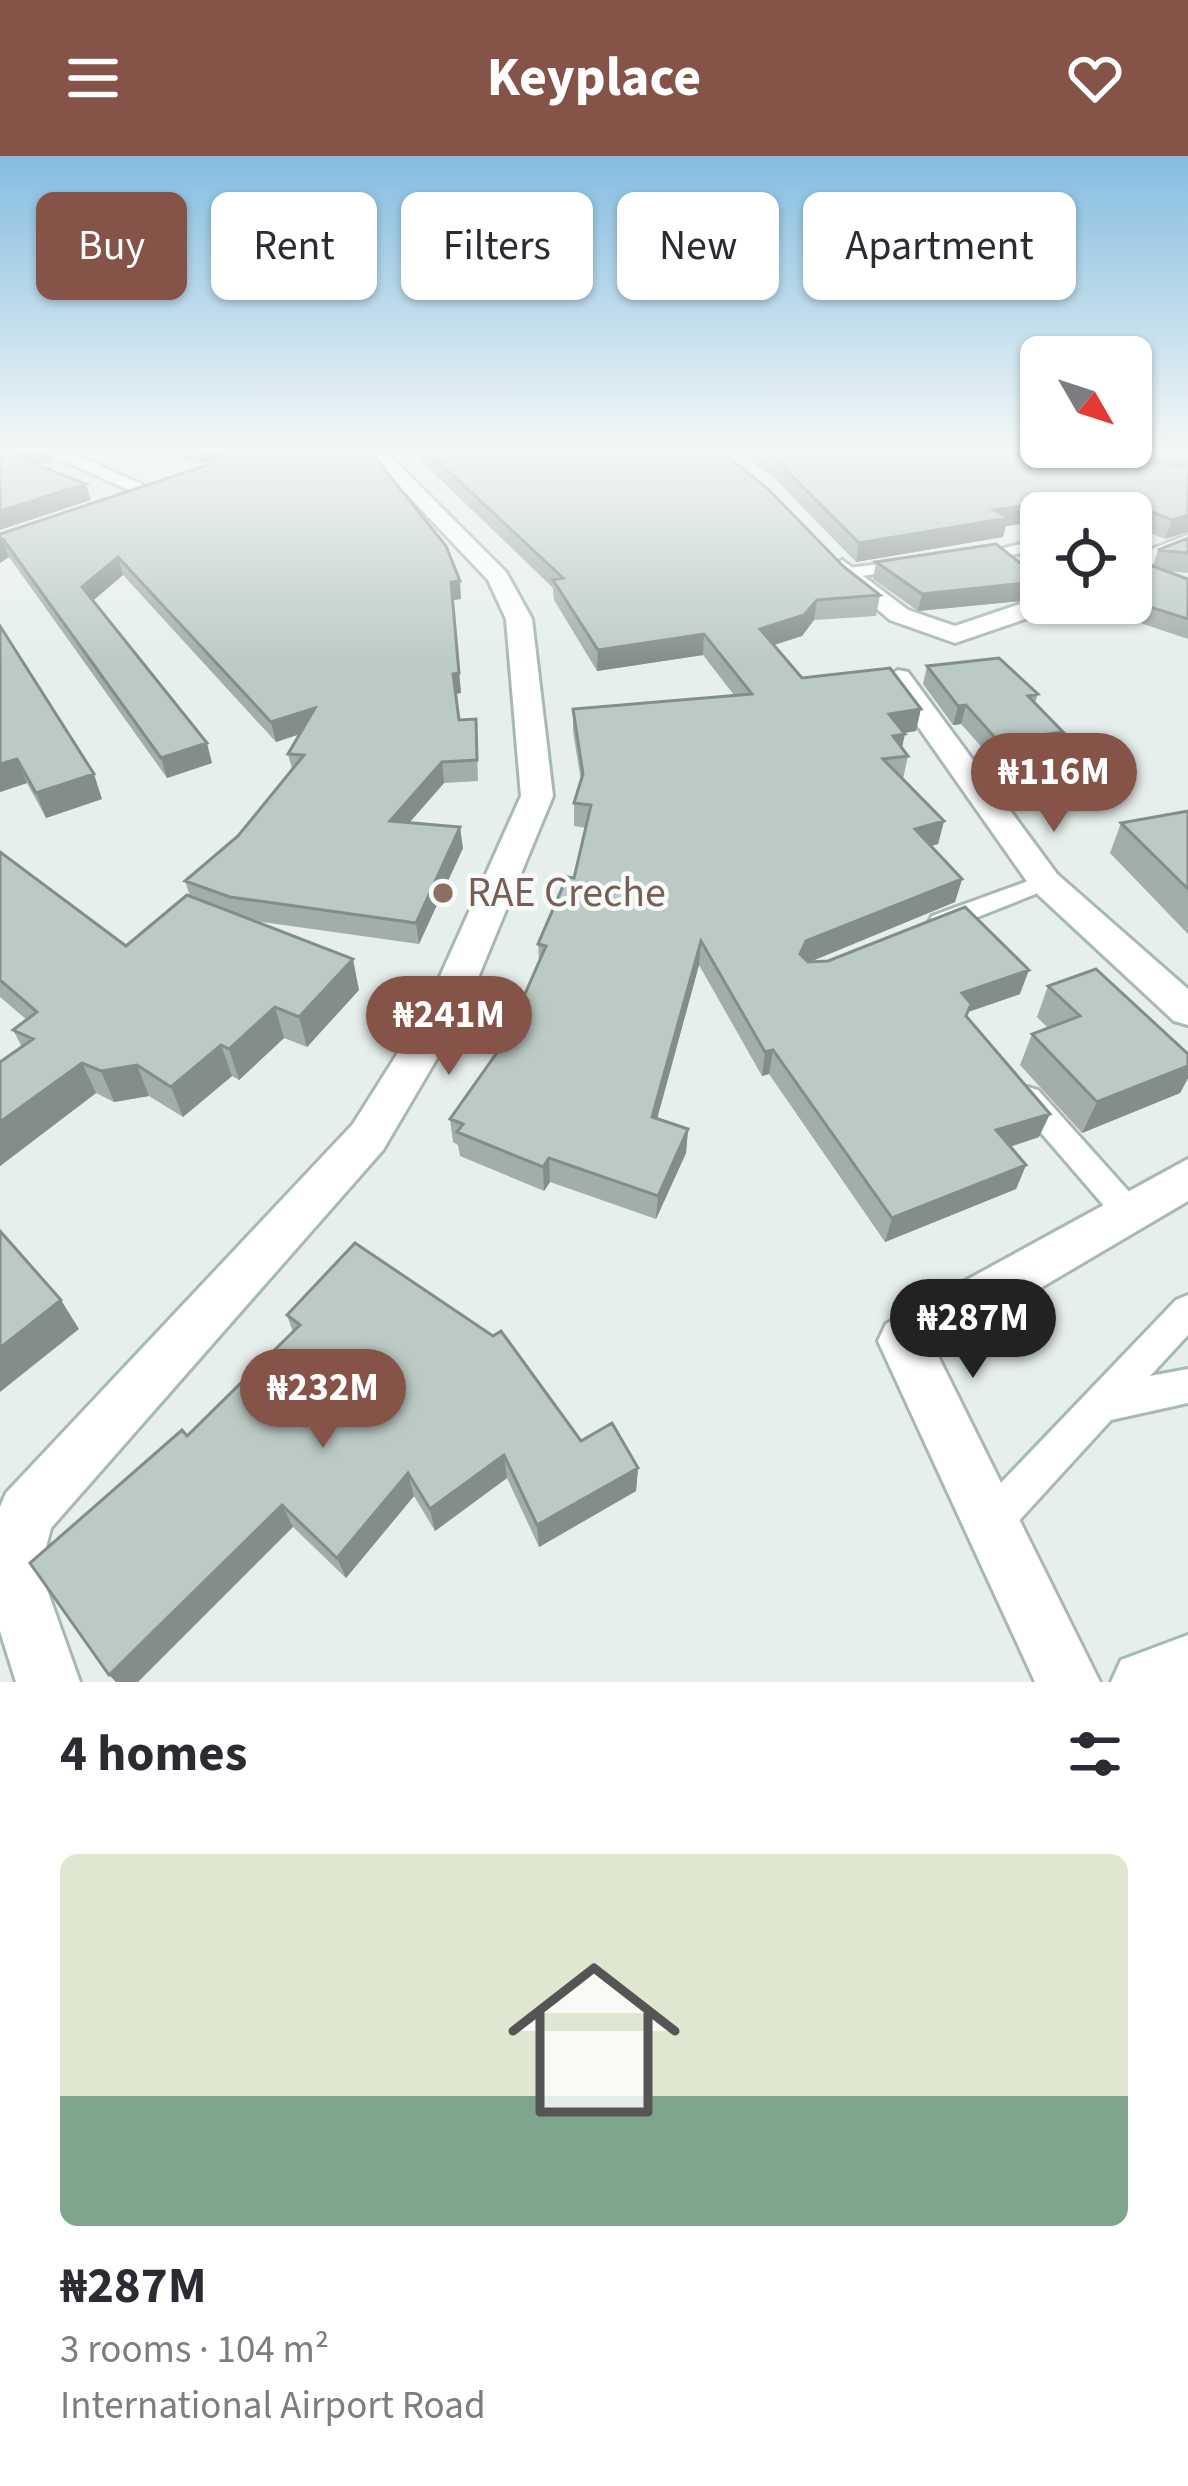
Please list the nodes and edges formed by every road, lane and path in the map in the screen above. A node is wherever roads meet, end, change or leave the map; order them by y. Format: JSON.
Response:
{"nodes":[{"id":1,"x":445,"y":522,"type":"edge"},
{"id":2,"x":1188,"y":542,"type":"edge"},
{"id":3,"x":820,"y":544,"type":"edge"},
{"id":4,"x":1020,"y":548,"type":"edge"},
{"id":5,"x":1152,"y":557,"type":"edge"},
{"id":6,"x":965,"y":559,"type":"edge"},
{"id":7,"x":919,"y":565,"type":"edge"},
{"id":8,"x":848,"y":573,"type":"junction"},
{"id":9,"x":1020,"y":612,"type":"edge"},
{"id":10,"x":898,"y":678,"type":"edge"},
{"id":11,"x":1046,"y":882,"type":"junction"},
{"id":12,"x":919,"y":931,"type":"edge"},
{"id":13,"x":1188,"y":1011,"type":"edge"},
{"id":14,"x":1004,"y":1071,"type":"edge"},
{"id":15,"x":1188,"y":1178,"type":"edge"},
{"id":16,"x":1130,"y":1213,"type":"junction"},
{"id":17,"x":1188,"y":1311,"type":"edge"},
{"id":18,"x":1188,"y":1386,"type":"edge"},
{"id":19,"x":1101,"y":1404,"type":"junction"},
{"id":20,"x":990,"y":1523,"type":"junction"},
{"id":21,"x":1188,"y":1666,"type":"edge"},
{"id":22,"x":48,"y":1682,"type":"edge"},
{"id":23,"x":1068,"y":1682,"type":"edge"},
{"id":24,"x":1143,"y":1682,"type":"edge"}],
"edges":[{"from":1,"to":22,"type":"street"},
{"from":2,"to":5,"type":"street"},
{"from":3,"to":8,"type":"street"},
{"from":4,"to":6,"type":"lane"},
{"from":7,"to":8,"type":"lane"},
{"from":8,"to":9,"type":"street"},
{"from":10,"to":11,"type":"street"},
{"from":11,"to":12,"type":"lane"},
{"from":11,"to":13,"type":"street"},
{"from":14,"to":16,"type":"lane"},
{"from":15,"to":16,"type":"street"},
{"from":16,"to":20,"type":"street"},
{"from":17,"to":19,"type":"lane"},
{"from":18,"to":19,"type":"lane"},
{"from":19,"to":20,"type":"lane"},
{"from":20,"to":23,"type":"street"},
{"from":21,"to":24,"type":"street"}]}
